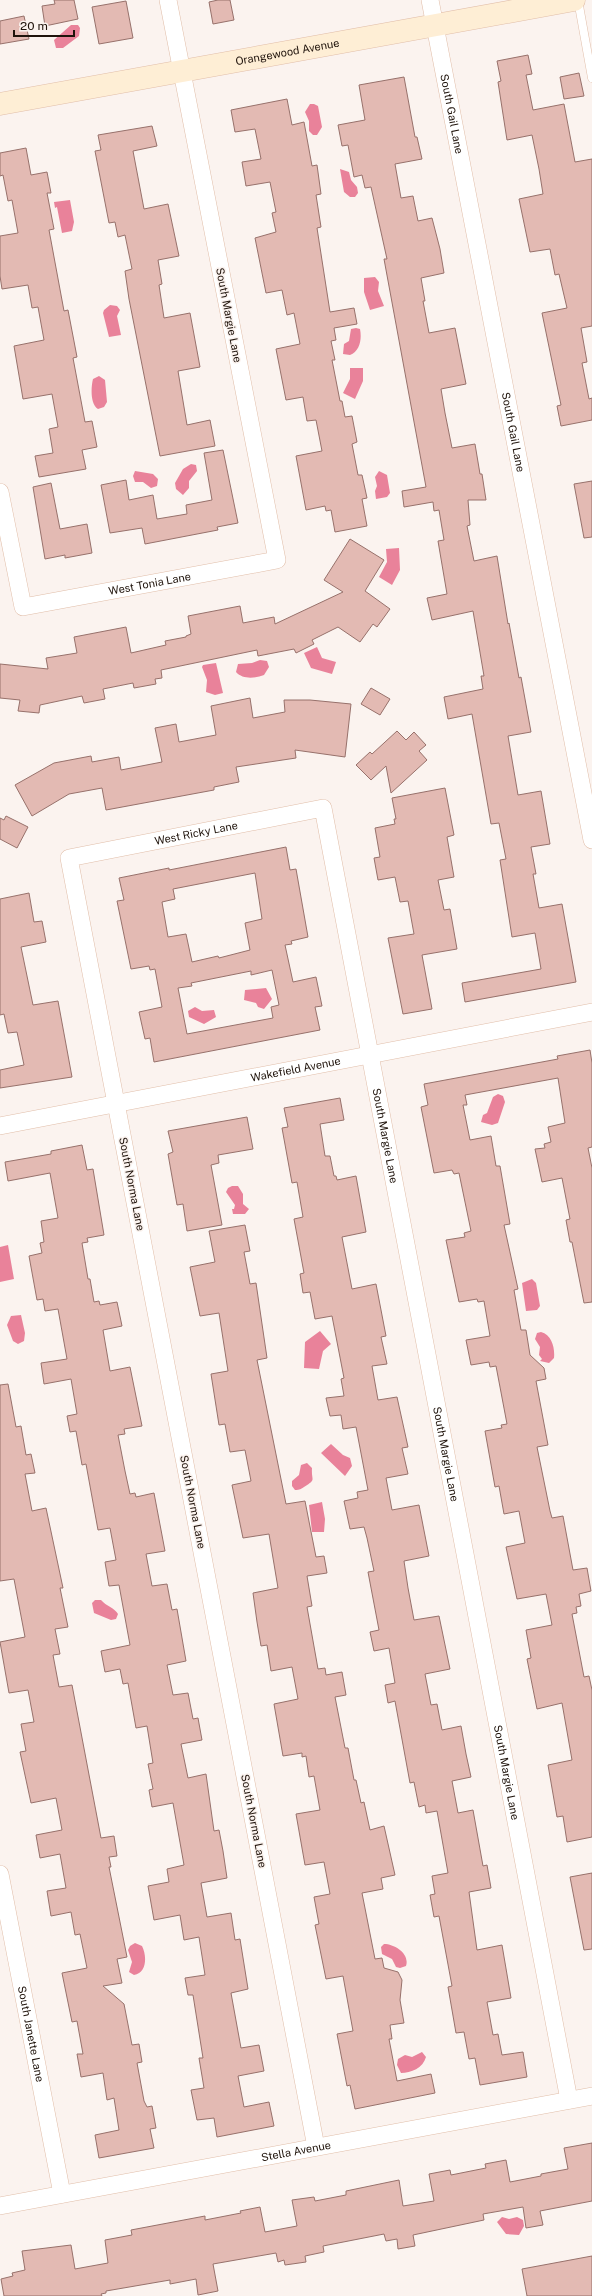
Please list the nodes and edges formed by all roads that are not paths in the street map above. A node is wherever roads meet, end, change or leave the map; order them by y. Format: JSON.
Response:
{"nodes":[{"id":1,"x":168,"y":0,"type":"edge"},
{"id":2,"x":430,"y":0,"type":"edge"},
{"id":3,"x":574,"y":0,"type":"edge"},
{"id":4,"x":578,"y":0,"type":"edge"},
{"id":5,"x":435,"y":24,"type":"junction"},
{"id":6,"x":181,"y":70,"type":"junction"},
{"id":7,"x":592,"y":78,"type":"edge"},
{"id":8,"x":0,"y":104,"type":"edge"},
{"id":9,"x":0,"y":492,"type":"edge"},
{"id":10,"x":277,"y":560,"type":"joint"},
{"id":11,"x":323,"y":808,"type":"joint"},
{"id":12,"x":592,"y":840,"type":"edge"},
{"id":13,"x":69,"y":858,"type":"joint"},
{"id":14,"x":592,"y":1012,"type":"edge"},
{"id":15,"x":370,"y":1054,"type":"junction"},
{"id":16,"x":117,"y":1103,"type":"junction"},
{"id":17,"x":0,"y":1126,"type":"edge"},
{"id":18,"x":0,"y":1874,"type":"edge"},
{"id":19,"x":592,"y":2096,"type":"edge"},
{"id":20,"x":569,"y":2100,"type":"junction"},
{"id":21,"x":316,"y":2147,"type":"junction"},
{"id":22,"x":62,"y":2194,"type":"junction"},
{"id":23,"x":0,"y":2206,"type":"edge"}],
"edges":[{"from":1,"to":6,"type":"street","name":"South Margie Lane"},
{"from":2,"to":5,"type":"street","name":"South Gail Lane"},
{"from":3,"to":5,"type":"main road","name":"Orangewood Avenue"},
{"from":4,"to":7,"type":"lane"},
{"from":5,"to":6,"type":"main road","name":"Orangewood Avenue"},
{"from":5,"to":12,"type":"street","name":"South Gail Lane"},
{"from":6,"to":8,"type":"main road","name":"Orangewood Avenue"},
{"from":6,"to":10,"type":"street","name":"South Margie Lane"},
{"from":9,"to":10,"type":"street","name":"West Tonia Lane"},
{"from":11,"to":13,"type":"street","name":"West Ricky Lane"},
{"from":11,"to":15,"type":"street","name":"South Margie Lane"},
{"from":13,"to":16,"type":"street","name":"South Norma Lane"},
{"from":14,"to":15,"type":"street","name":"Wakefield Avenue"},
{"from":15,"to":16,"type":"street","name":"Wakefield Avenue"},
{"from":15,"to":20,"type":"street","name":"South Margie Lane"},
{"from":16,"to":17,"type":"street","name":"Wakefield Avenue"},
{"from":16,"to":21,"type":"street","name":"South Norma Lane"},
{"from":18,"to":22,"type":"street","name":"South Janette Lane"},
{"from":19,"to":20,"type":"street","name":"Stella Avenue"},
{"from":20,"to":21,"type":"street","name":"Stella Avenue"},
{"from":21,"to":22,"type":"street","name":"Stella Avenue"},
{"from":22,"to":23,"type":"street","name":"Stella Avenue"}]}
